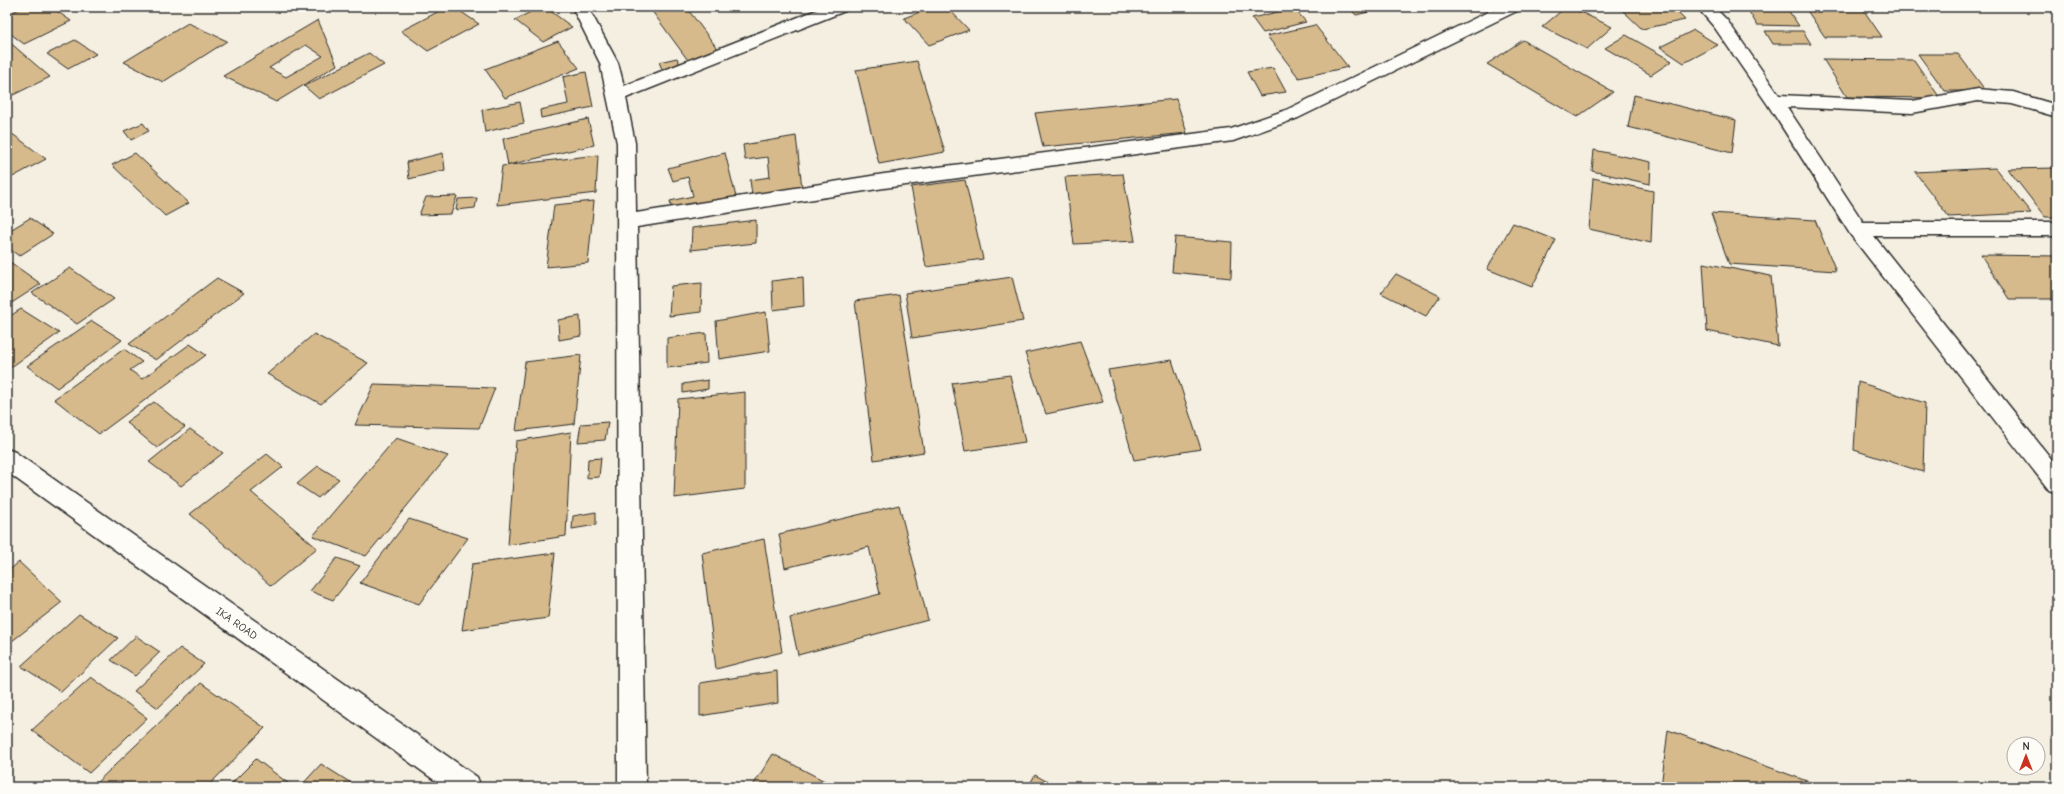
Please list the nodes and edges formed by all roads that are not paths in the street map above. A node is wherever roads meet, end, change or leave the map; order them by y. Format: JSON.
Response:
{"nodes":[{"id":1,"x":580,"y":7,"type":"edge"},
{"id":2,"x":839,"y":7,"type":"edge"},
{"id":3,"x":1511,"y":7,"type":"edge"},
{"id":4,"x":1705,"y":7,"type":"edge"},
{"id":5,"x":617,"y":95,"type":"junction"},
{"id":6,"x":1774,"y":101,"type":"junction"},
{"id":7,"x":2057,"y":111,"type":"edge"},
{"id":8,"x":628,"y":221,"type":"junction"},
{"id":9,"x":1857,"y":229,"type":"junction"},
{"id":10,"x":2057,"y":229,"type":"edge"},
{"id":11,"x":7,"y":459,"type":"edge"},
{"id":12,"x":2057,"y":483,"type":"edge"},
{"id":13,"x":467,"y":787,"type":"edge"},
{"id":14,"x":632,"y":787,"type":"edge"}],
"edges":[{"from":1,"to":5,"type":"street"},
{"from":2,"to":5,"type":"street"},
{"from":3,"to":8,"type":"street"},
{"from":4,"to":6,"type":"street"},
{"from":5,"to":8,"type":"street"},
{"from":6,"to":7,"type":"street"},
{"from":6,"to":9,"type":"street"},
{"from":8,"to":14,"type":"street"},
{"from":9,"to":10,"type":"street"},
{"from":9,"to":12,"type":"street"},
{"from":11,"to":13,"type":"street","name":"IKA ROAD"}]}
